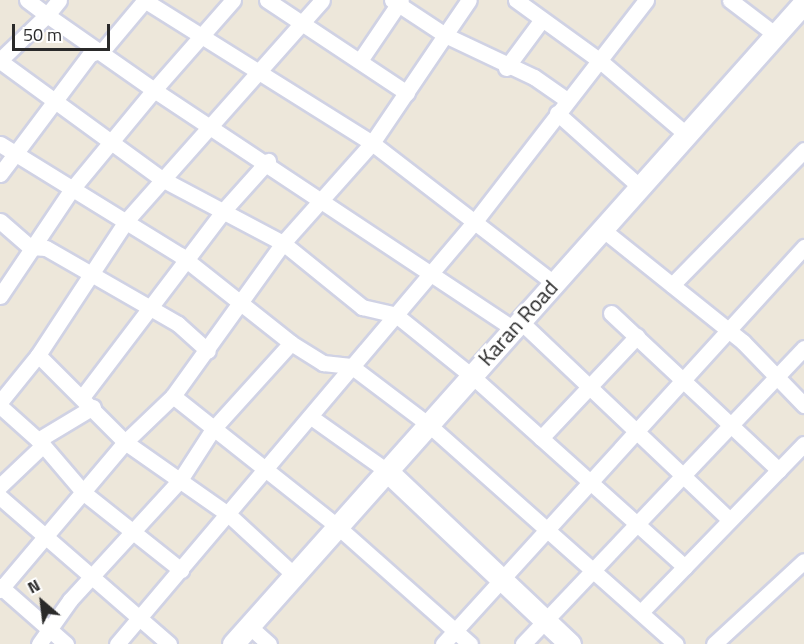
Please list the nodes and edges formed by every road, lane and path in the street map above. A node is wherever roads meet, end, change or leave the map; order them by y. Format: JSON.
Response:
{"nodes":[{"id":1,"x":27,"y":0,"type":"edge"},
{"id":2,"x":59,"y":0,"type":"edge"},
{"id":3,"x":145,"y":0,"type":"edge"},
{"id":4,"x":234,"y":0,"type":"edge"},
{"id":5,"x":267,"y":0,"type":"edge"},
{"id":6,"x":322,"y":0,"type":"edge"},
{"id":7,"x":469,"y":0,"type":"edge"},
{"id":8,"x":516,"y":0,"type":"edge"},
{"id":9,"x":646,"y":0,"type":"edge"},
{"id":10,"x":730,"y":0,"type":"edge"},
{"id":11,"x":397,"y":2,"type":"edge"},
{"id":12,"x":804,"y":3,"type":"edge"},
{"id":13,"x":47,"y":15,"type":"junction"},
{"id":14,"x":300,"y":22,"type":"junction"},
{"id":15,"x":540,"y":22,"type":"junction"},
{"id":16,"x":445,"y":35,"type":"junction"},
{"id":17,"x":776,"y":35,"type":"junction"},
{"id":18,"x":198,"y":37,"type":"junction"},
{"id":19,"x":103,"y":50,"type":"junction"},
{"id":20,"x":361,"y":59,"type":"junction"},
{"id":21,"x":599,"y":60,"type":"junction"},
{"id":22,"x":0,"y":61,"type":"edge"},
{"id":23,"x":506,"y":68,"type":"junction"},
{"id":24,"x":260,"y":73,"type":"junction"},
{"id":25,"x":154,"y":90,"type":"junction"},
{"id":26,"x":407,"y":93,"type":"junction"},
{"id":27,"x":567,"y":100,"type":"junction"},
{"id":28,"x":59,"y":101,"type":"junction"},
{"id":29,"x":557,"y":113,"type":"junction"},
{"id":30,"x":214,"y":126,"type":"junction"},
{"id":31,"x":687,"y":135,"type":"junction"},
{"id":32,"x":111,"y":140,"type":"junction"},
{"id":33,"x":372,"y":143,"type":"junction"},
{"id":34,"x":0,"y":144,"type":"edge"},
{"id":35,"x":804,"y":150,"type":"edge"},
{"id":36,"x":14,"y":156,"type":"junction"},
{"id":37,"x":268,"y":161,"type":"junction"},
{"id":38,"x":0,"y":174,"type":"edge"},
{"id":39,"x":162,"y":179,"type":"junction"},
{"id":40,"x":640,"y":187,"type":"junction"},
{"id":41,"x":72,"y":189,"type":"junction"},
{"id":42,"x":324,"y":202,"type":"junction"},
{"id":43,"x":224,"y":210,"type":"junction"},
{"id":44,"x":476,"y":220,"type":"junction"},
{"id":45,"x":0,"y":221,"type":"edge"},
{"id":46,"x":126,"y":221,"type":"junction"},
{"id":47,"x":602,"y":230,"type":"junction"},
{"id":48,"x":283,"y":243,"type":"junction"},
{"id":49,"x":30,"y":247,"type":"junction"},
{"id":50,"x":804,"y":247,"type":"edge"},
{"id":51,"x":186,"y":261,"type":"junction"},
{"id":52,"x":432,"y":273,"type":"junction"},
{"id":53,"x":90,"y":277,"type":"junction"},
{"id":54,"x":554,"y":283,"type":"junction"},
{"id":55,"x":672,"y":285,"type":"junction"},
{"id":56,"x":0,"y":296,"type":"edge"},
{"id":57,"x":243,"y":301,"type":"junction"},
{"id":58,"x":149,"y":311,"type":"junction"},
{"id":59,"x":611,"y":313,"type":"dead end"},
{"id":60,"x":396,"y":315,"type":"junction"},
{"id":61,"x":517,"y":325,"type":"junction"},
{"id":62,"x":727,"y":329,"type":"junction"},
{"id":63,"x":637,"y":336,"type":"junction"},
{"id":64,"x":291,"y":343,"type":"junction"},
{"id":65,"x":804,"y":348,"type":"edge"},
{"id":66,"x":208,"y":351,"type":"junction"},
{"id":67,"x":38,"y":355,"type":"junction"},
{"id":68,"x":351,"y":366,"type":"junction"},
{"id":69,"x":776,"y":373,"type":"junction"},
{"id":70,"x":472,"y":376,"type":"junction"},
{"id":71,"x":683,"y":378,"type":"junction"},
{"id":72,"x":590,"y":386,"type":"junction"},
{"id":73,"x":173,"y":396,"type":"junction"},
{"id":74,"x":88,"y":401,"type":"junction"},
{"id":75,"x":0,"y":404,"type":"edge"},
{"id":76,"x":804,"y":405,"type":"edge"},
{"id":77,"x":311,"y":417,"type":"junction"},
{"id":78,"x":731,"y":421,"type":"junction"},
{"id":79,"x":429,"y":424,"type":"junction"},
{"id":80,"x":213,"y":429,"type":"junction"},
{"id":81,"x":636,"y":429,"type":"junction"},
{"id":82,"x":541,"y":438,"type":"junction"},
{"id":83,"x":125,"y":442,"type":"junction"},
{"id":84,"x":41,"y":443,"type":"junction"},
{"id":85,"x":804,"y":444,"type":"edge"},
{"id":86,"x":268,"y":470,"type":"junction"},
{"id":87,"x":779,"y":470,"type":"junction"},
{"id":88,"x":387,"y":471,"type":"junction"},
{"id":89,"x":683,"y":472,"type":"junction"},
{"id":90,"x":180,"y":480,"type":"junction"},
{"id":91,"x":590,"y":482,"type":"junction"},
{"id":92,"x":0,"y":486,"type":"edge"},
{"id":93,"x":84,"y":493,"type":"junction"},
{"id":94,"x":0,"y":497,"type":"edge"},
{"id":95,"x":228,"y":514,"type":"junction"},
{"id":96,"x":730,"y":520,"type":"junction"},
{"id":97,"x":636,"y":523,"type":"junction"},
{"id":98,"x":337,"y":526,"type":"junction"},
{"id":99,"x":548,"y":528,"type":"junction"},
{"id":100,"x":130,"y":530,"type":"junction"},
{"id":101,"x":46,"y":539,"type":"junction"},
{"id":102,"x":804,"y":561,"type":"edge"},
{"id":103,"x":685,"y":567,"type":"junction"},
{"id":104,"x":593,"y":569,"type":"junction"},
{"id":105,"x":181,"y":570,"type":"junction"},
{"id":106,"x":294,"y":575,"type":"junction"},
{"id":107,"x":94,"y":577,"type":"junction"},
{"id":108,"x":502,"y":579,"type":"junction"},
{"id":109,"x":1,"y":588,"type":"edge"},
{"id":110,"x":641,"y":612,"type":"junction"},
{"id":111,"x":139,"y":619,"type":"junction"},
{"id":112,"x":546,"y":619,"type":"junction"},
{"id":113,"x":249,"y":626,"type":"junction"},
{"id":114,"x":49,"y":629,"type":"junction"},
{"id":115,"x":455,"y":631,"type":"junction"},
{"id":116,"x":39,"y":644,"type":"edge"},
{"id":117,"x":66,"y":644,"type":"edge"},
{"id":118,"x":117,"y":644,"type":"edge"},
{"id":119,"x":169,"y":644,"type":"edge"},
{"id":120,"x":233,"y":644,"type":"edge"},
{"id":121,"x":269,"y":644,"type":"edge"},
{"id":122,"x":443,"y":644,"type":"edge"},
{"id":123,"x":470,"y":644,"type":"edge"},
{"id":124,"x":523,"y":644,"type":"edge"},
{"id":125,"x":570,"y":644,"type":"edge"},
{"id":126,"x":676,"y":644,"type":"edge"},
{"id":127,"x":714,"y":644,"type":"edge"}],
"edges":[{"from":1,"to":13,"type":"street"},
{"from":2,"to":13,"type":"street"},
{"from":3,"to":18,"type":"street"},
{"from":3,"to":19,"type":"street"},
{"from":4,"to":18,"type":"street"},
{"from":5,"to":14,"type":"street"},
{"from":6,"to":14,"type":"street"},
{"from":7,"to":16,"type":"street"},
{"from":8,"to":15,"type":"street"},
{"from":9,"to":21,"type":"street"},
{"from":10,"to":17,"type":"street"},
{"from":11,"to":16,"type":"street"},
{"from":11,"to":20,"type":"street"},
{"from":12,"to":17,"type":"street","name":"Karan Road"},
{"from":13,"to":19,"type":"street"},
{"from":13,"to":22,"type":"street"},
{"from":14,"to":20,"type":"street"},
{"from":14,"to":24,"type":"street"},
{"from":15,"to":21,"type":"street"},
{"from":15,"to":23,"type":"street"},
{"from":16,"to":23,"type":"street"},
{"from":16,"to":26,"type":"street"},
{"from":17,"to":31,"type":"street","name":"Karan Road"},
{"from":18,"to":24,"type":"street"},
{"from":18,"to":25,"type":"street"},
{"from":19,"to":25,"type":"street"},
{"from":19,"to":28,"type":"street"},
{"from":20,"to":26,"type":"street"},
{"from":21,"to":27,"type":"street"},
{"from":21,"to":31,"type":"street"},
{"from":22,"to":28,"type":"street"},
{"from":23,"to":27,"type":"street"},
{"from":24,"to":30,"type":"street"},
{"from":24,"to":33,"type":"street"},
{"from":25,"to":30,"type":"street"},
{"from":25,"to":32,"type":"street"},
{"from":26,"to":33,"type":"street"},
{"from":27,"to":29,"type":"street"},
{"from":28,"to":32,"type":"street"},
{"from":28,"to":36,"type":"street"},
{"from":29,"to":40,"type":"street"},
{"from":29,"to":44,"type":"street"},
{"from":30,"to":37,"type":"street"},
{"from":30,"to":39,"type":"street"},
{"from":31,"to":40,"type":"street","name":"Karan Road"},
{"from":32,"to":39,"type":"street"},
{"from":32,"to":41,"type":"street"},
{"from":33,"to":42,"type":"street"},
{"from":33,"to":44,"type":"street"},
{"from":34,"to":36,"type":"street"},
{"from":35,"to":55,"type":"street"},
{"from":36,"to":38,"type":"street"},
{"from":36,"to":41,"type":"street"},
{"from":37,"to":42,"type":"street"},
{"from":37,"to":43,"type":"street"},
{"from":39,"to":43,"type":"street"},
{"from":39,"to":46,"type":"street"},
{"from":40,"to":47,"type":"street","name":"Karan Road"},
{"from":41,"to":46,"type":"street"},
{"from":41,"to":49,"type":"street"},
{"from":42,"to":48,"type":"street"},
{"from":42,"to":52,"type":"street"},
{"from":43,"to":48,"type":"street"},
{"from":43,"to":51,"type":"street"},
{"from":44,"to":52,"type":"street"},
{"from":44,"to":54,"type":"street"},
{"from":45,"to":49,"type":"street"},
{"from":46,"to":51,"type":"street"},
{"from":46,"to":53,"type":"street"},
{"from":47,"to":54,"type":"street","name":"Karan Road"},
{"from":47,"to":55,"type":"street"},
{"from":48,"to":57,"type":"street"},
{"from":48,"to":60,"type":"street"},
{"from":49,"to":53,"type":"street"},
{"from":49,"to":56,"type":"street"},
{"from":50,"to":62,"type":"street"},
{"from":51,"to":57,"type":"street"},
{"from":51,"to":58,"type":"street"},
{"from":52,"to":60,"type":"street"},
{"from":52,"to":61,"type":"street"},
{"from":53,"to":58,"type":"street"},
{"from":53,"to":67,"type":"street"},
{"from":54,"to":61,"type":"street","name":"Karan Road"},
{"from":55,"to":62,"type":"street"},
{"from":57,"to":64,"type":"street"},
{"from":57,"to":66,"type":"street"},
{"from":58,"to":66,"type":"street"},
{"from":58,"to":74,"type":"street"},
{"from":59,"to":63,"type":"street"},
{"from":60,"to":68,"type":"street"},
{"from":60,"to":70,"type":"street"},
{"from":61,"to":70,"type":"street","name":"Karan Road"},
{"from":61,"to":72,"type":"street"},
{"from":62,"to":69,"type":"street"},
{"from":62,"to":71,"type":"street"},
{"from":63,"to":71,"type":"street"},
{"from":63,"to":72,"type":"street"},
{"from":64,"to":68,"type":"street"},
{"from":64,"to":80,"type":"street"},
{"from":65,"to":69,"type":"street"},
{"from":66,"to":73,"type":"street"},
{"from":67,"to":74,"type":"street"},
{"from":67,"to":75,"type":"street"},
{"from":68,"to":77,"type":"street"},
{"from":68,"to":79,"type":"street"},
{"from":69,"to":76,"type":"street"},
{"from":69,"to":78,"type":"street"},
{"from":70,"to":79,"type":"street","name":"Karan Road"},
{"from":70,"to":82,"type":"street"},
{"from":71,"to":78,"type":"street"},
{"from":71,"to":81,"type":"street"},
{"from":72,"to":81,"type":"street"},
{"from":72,"to":82,"type":"street"},
{"from":73,"to":80,"type":"street"},
{"from":73,"to":83,"type":"street"},
{"from":74,"to":83,"type":"street"},
{"from":74,"to":84,"type":"street"},
{"from":75,"to":84,"type":"street"},
{"from":77,"to":86,"type":"street"},
{"from":77,"to":88,"type":"street"},
{"from":78,"to":87,"type":"street"},
{"from":78,"to":89,"type":"street"},
{"from":79,"to":88,"type":"street","name":"Karan Road"},
{"from":79,"to":99,"type":"street"},
{"from":80,"to":86,"type":"street"},
{"from":80,"to":90,"type":"street"},
{"from":81,"to":89,"type":"street"},
{"from":81,"to":91,"type":"street"},
{"from":82,"to":91,"type":"street"},
{"from":83,"to":90,"type":"street"},
{"from":83,"to":93,"type":"street"},
{"from":84,"to":92,"type":"street"},
{"from":84,"to":93,"type":"street"},
{"from":85,"to":87,"type":"street"},
{"from":86,"to":95,"type":"street"},
{"from":86,"to":98,"type":"street"},
{"from":87,"to":96,"type":"street"},
{"from":88,"to":98,"type":"street","name":"Karan Road"},
{"from":88,"to":108,"type":"street"},
{"from":89,"to":96,"type":"street"},
{"from":89,"to":97,"type":"street"},
{"from":90,"to":95,"type":"street"},
{"from":90,"to":100,"type":"street"},
{"from":91,"to":97,"type":"street"},
{"from":91,"to":99,"type":"street"},
{"from":93,"to":100,"type":"street"},
{"from":93,"to":101,"type":"street"},
{"from":94,"to":101,"type":"street"},
{"from":95,"to":105,"type":"street"},
{"from":95,"to":106,"type":"street"},
{"from":96,"to":103,"type":"street"},
{"from":97,"to":103,"type":"street"},
{"from":97,"to":104,"type":"street"},
{"from":98,"to":106,"type":"street","name":"Karan Road"},
{"from":98,"to":115,"type":"street"},
{"from":99,"to":104,"type":"street"},
{"from":99,"to":108,"type":"street"},
{"from":100,"to":105,"type":"street"},
{"from":100,"to":107,"type":"street"},
{"from":101,"to":107,"type":"street"},
{"from":101,"to":109,"type":"street"},
{"from":102,"to":127,"type":"street"},
{"from":103,"to":110,"type":"street"},
{"from":104,"to":110,"type":"street"},
{"from":104,"to":112,"type":"street"},
{"from":105,"to":111,"type":"street"},
{"from":106,"to":113,"type":"street","name":"Karan Road"},
{"from":107,"to":111,"type":"street"},
{"from":107,"to":114,"type":"street"},
{"from":108,"to":112,"type":"street"},
{"from":108,"to":115,"type":"street"},
{"from":109,"to":114,"type":"street"},
{"from":110,"to":126,"type":"street"},
{"from":111,"to":118,"type":"street"},
{"from":111,"to":119,"type":"street"},
{"from":112,"to":124,"type":"street"},
{"from":112,"to":125,"type":"street"},
{"from":113,"to":120,"type":"street","name":"Karan Road"},
{"from":113,"to":121,"type":"street"},
{"from":114,"to":116,"type":"street"},
{"from":114,"to":117,"type":"street"},
{"from":115,"to":122,"type":"street"},
{"from":115,"to":123,"type":"street"}]}
